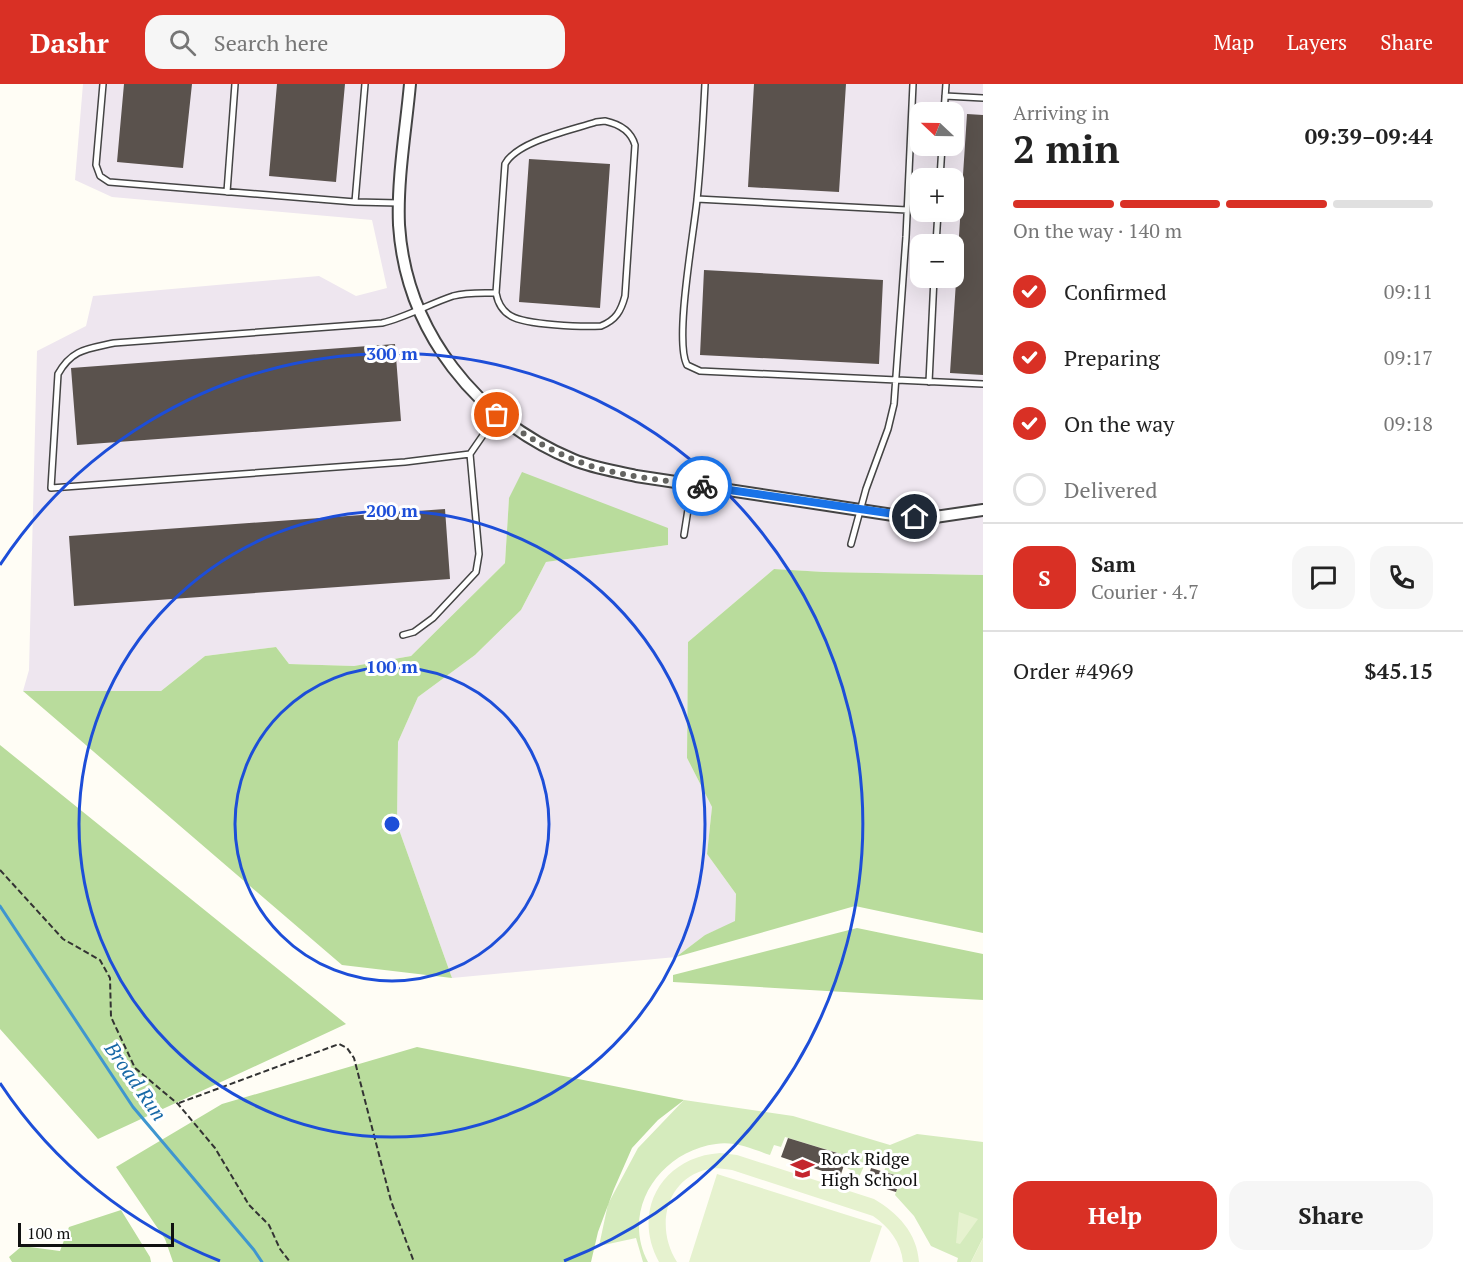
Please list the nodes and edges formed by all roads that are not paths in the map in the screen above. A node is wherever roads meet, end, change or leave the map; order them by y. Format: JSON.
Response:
{"nodes":[{"id":1,"x":103,"y":84,"type":"edge"},
{"id":2,"x":235,"y":84,"type":"edge"},
{"id":3,"x":365,"y":84,"type":"edge"},
{"id":4,"x":410,"y":84,"type":"edge"},
{"id":5,"x":705,"y":84,"type":"edge"},
{"id":6,"x":913,"y":84,"type":"edge"},
{"id":7,"x":946,"y":84,"type":"edge"},
{"id":8,"x":945,"y":96,"type":"junction"},
{"id":9,"x":983,"y":98,"type":"edge"},
{"id":10,"x":945,"y":102,"type":"edge"},
{"id":11,"x":227,"y":192,"type":"junction"},
{"id":12,"x":697,"y":199,"type":"junction"},
{"id":13,"x":354,"y":202,"type":"junction"},
{"id":14,"x":399,"y":203,"type":"junction"},
{"id":15,"x":907,"y":210,"type":"junction"},
{"id":16,"x":934,"y":288,"type":"edge"},
{"id":17,"x":496,"y":293,"type":"junction"},
{"id":18,"x":419,"y":311,"type":"junction"},
{"id":19,"x":896,"y":380,"type":"junction"},
{"id":20,"x":929,"y":382,"type":"junction"},
{"id":21,"x":983,"y":384,"type":"edge"},
{"id":22,"x":497,"y":415,"type":"junction"},
{"id":23,"x":470,"y":454,"type":"junction"},
{"id":24,"x":692,"y":484,"type":"junction"},
{"id":25,"x":860,"y":510,"type":"junction"},
{"id":26,"x":983,"y":510,"type":"edge"},
{"id":27,"x":684,"y":535,"type":"dead end"},
{"id":28,"x":851,"y":544,"type":"dead end"},
{"id":29,"x":403,"y":635,"type":"dead end"}],
"edges":[{"from":1,"to":11,"type":"lane"},
{"from":2,"to":11,"type":"lane"},
{"from":3,"to":13,"type":"lane"},
{"from":4,"to":14,"type":"street"},
{"from":5,"to":12,"type":"lane"},
{"from":6,"to":15,"type":"lane"},
{"from":7,"to":8,"type":"lane"},
{"from":8,"to":9,"type":"lane"},
{"from":8,"to":10,"type":"lane"},
{"from":11,"to":13,"type":"lane"},
{"from":12,"to":15,"type":"lane"},
{"from":12,"to":19,"type":"lane"},
{"from":13,"to":14,"type":"lane"},
{"from":14,"to":18,"type":"street"},
{"from":15,"to":19,"type":"lane"},
{"from":16,"to":20,"type":"lane"},
{"from":17,"to":17,"type":"lane"},
{"from":17,"to":18,"type":"lane"},
{"from":18,"to":22,"type":"street"},
{"from":18,"to":23,"type":"lane"},
{"from":19,"to":20,"type":"lane"},
{"from":19,"to":25,"type":"lane"},
{"from":20,"to":21,"type":"lane"},
{"from":22,"to":23,"type":"lane"},
{"from":22,"to":24,"type":"street"},
{"from":23,"to":29,"type":"lane"},
{"from":24,"to":25,"type":"street"},
{"from":24,"to":27,"type":"lane"},
{"from":25,"to":26,"type":"street"},
{"from":25,"to":28,"type":"lane"}]}
